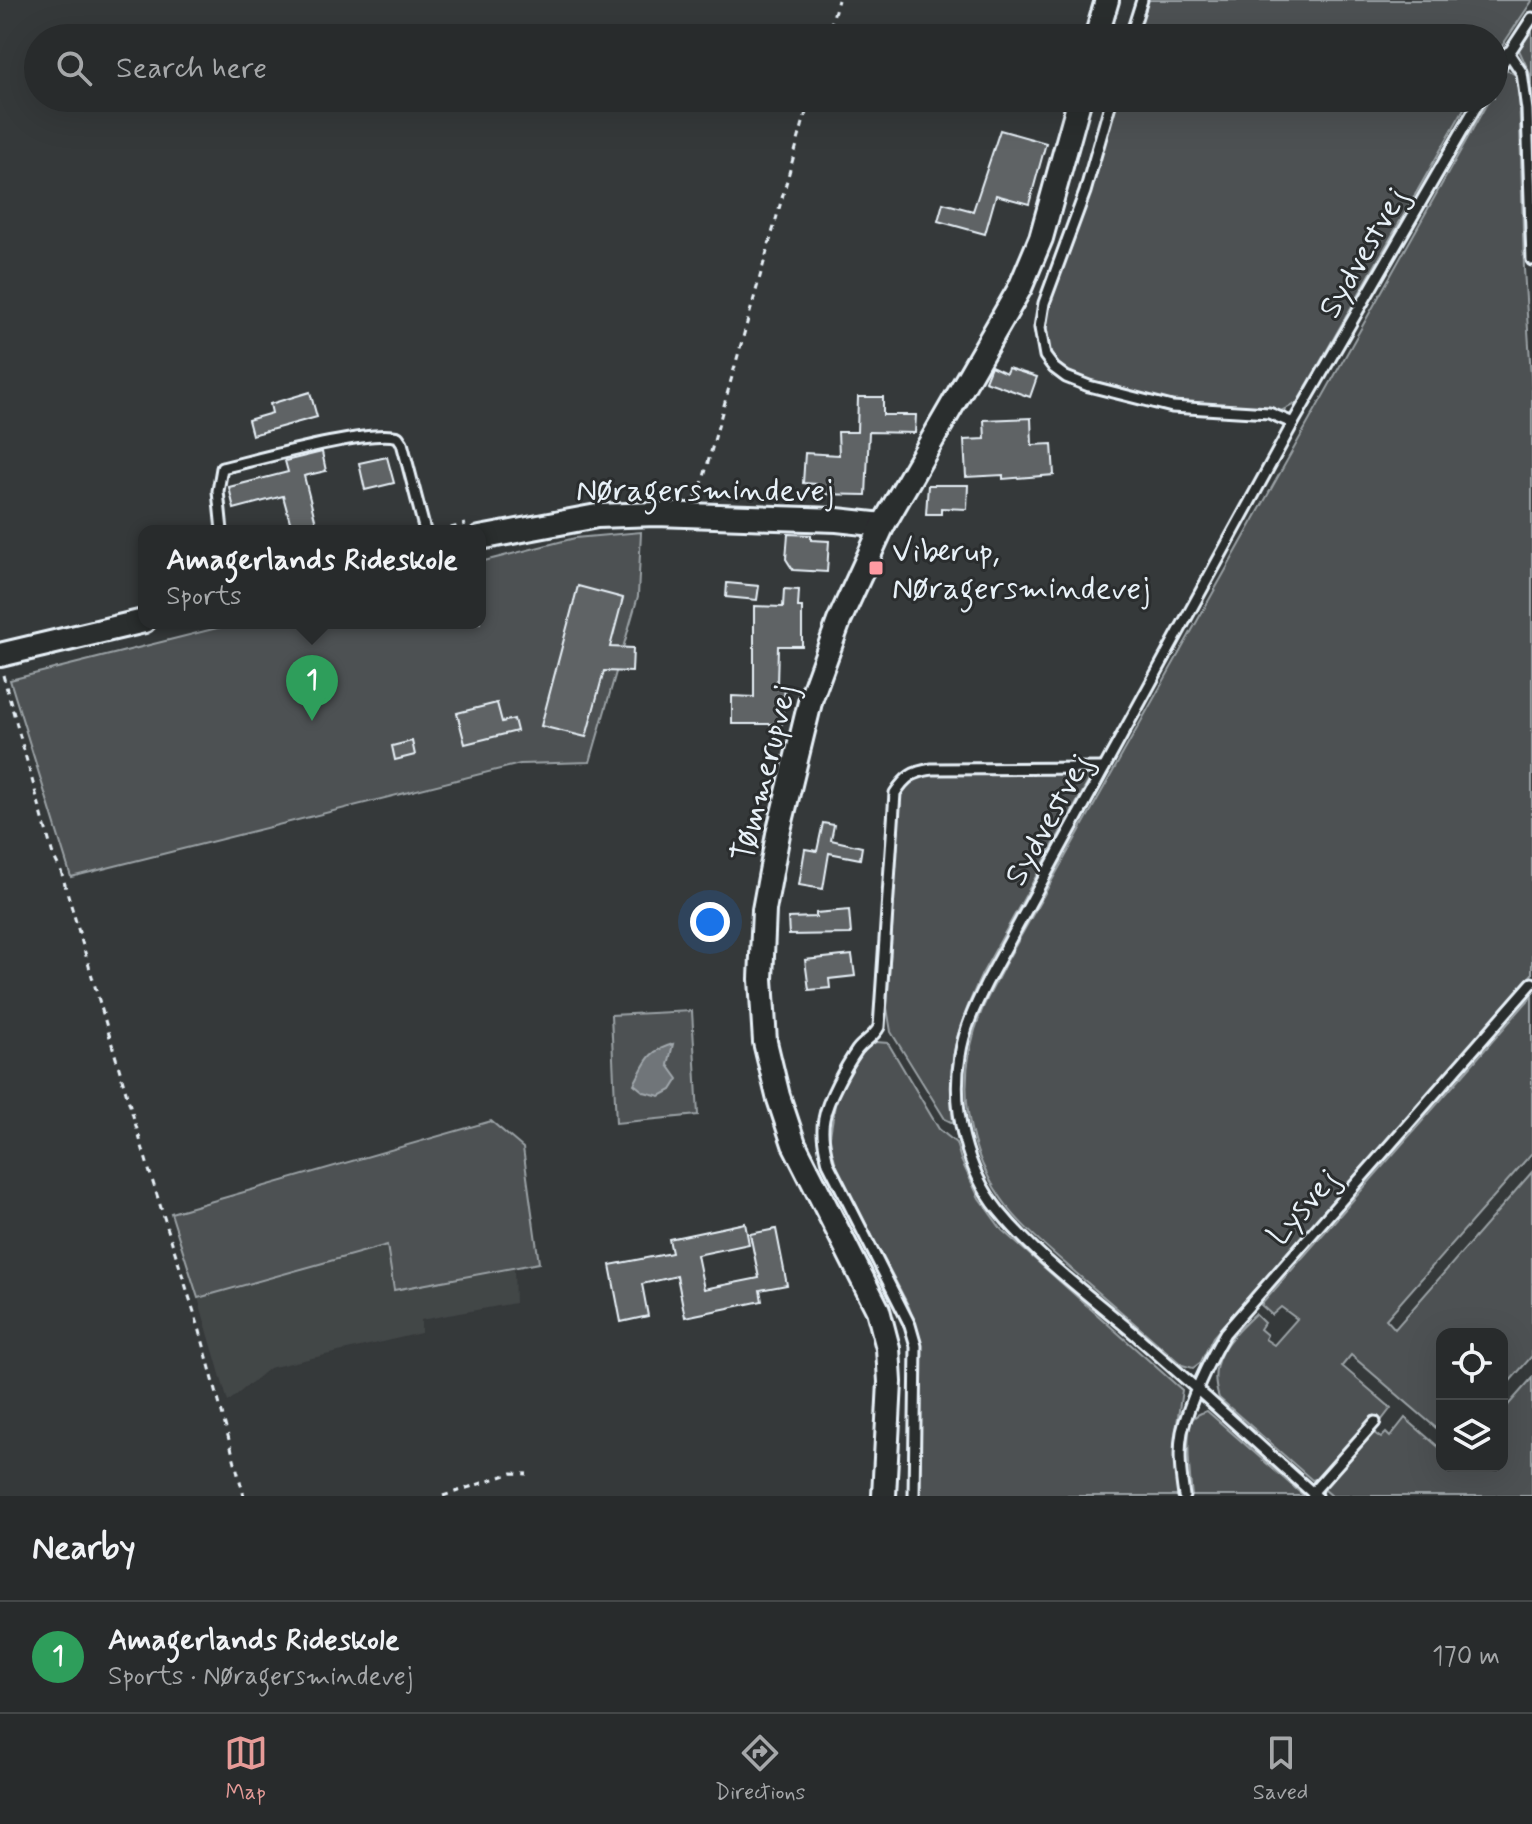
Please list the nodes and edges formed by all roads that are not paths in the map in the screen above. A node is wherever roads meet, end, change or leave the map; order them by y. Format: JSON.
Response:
{"nodes":[{"id":1,"x":1107,"y":0,"type":"edge"},
{"id":2,"x":1142,"y":0,"type":"edge"},
{"id":3,"x":1532,"y":18,"type":"edge"},
{"id":4,"x":1100,"y":24,"type":"edge"},
{"id":5,"x":1134,"y":24,"type":"edge"},
{"id":6,"x":1508,"y":52,"type":"joint"},
{"id":7,"x":1076,"y":112,"type":"edge"},
{"id":8,"x":1108,"y":112,"type":"edge"},
{"id":9,"x":1473,"y":112,"type":"edge"},
{"id":10,"x":1532,"y":260,"type":"edge"},
{"id":11,"x":1293,"y":423,"type":"junction"},
{"id":12,"x":221,"y":525,"type":"edge"},
{"id":13,"x":423,"y":525,"type":"edge"},
{"id":14,"x":883,"y":525,"type":"junction"},
{"id":15,"x":486,"y":537,"type":"edge"},
{"id":16,"x":138,"y":622,"type":"edge"},
{"id":17,"x":0,"y":655,"type":"edge"},
{"id":18,"x":1104,"y":768,"type":"junction"},
{"id":19,"x":1532,"y":983,"type":"edge"},
{"id":20,"x":1198,"y":1389,"type":"junction"},
{"id":21,"x":1375,"y":1422,"type":"dead end"},
{"id":22,"x":1314,"y":1494,"type":"edge"},
{"id":23,"x":884,"y":1496,"type":"edge"},
{"id":24,"x":914,"y":1496,"type":"edge"},
{"id":25,"x":1184,"y":1496,"type":"edge"}],
"edges":[{"from":1,"to":4,"type":"street"},
{"from":2,"to":5,"type":"lane"},
{"from":3,"to":6,"type":"lane"},
{"from":6,"to":10,"type":"lane"},
{"from":7,"to":14,"type":"street","name":"Tømmerupvej"},
{"from":8,"to":11,"type":"lane"},
{"from":9,"to":11,"type":"lane","name":"Sydvestvej"},
{"from":11,"to":18,"type":"lane","name":"Sydvestvej"},
{"from":12,"to":13,"type":"lane"},
{"from":14,"to":15,"type":"street","name":"Nøragersmindevej"},
{"from":14,"to":23,"type":"street","name":"Tømmerupvej"},
{"from":16,"to":17,"type":"street"},
{"from":18,"to":20,"type":"lane","name":"Sydvestvej"},
{"from":18,"to":24,"type":"lane"},
{"from":19,"to":20,"type":"lane","name":"Lysvej"},
{"from":20,"to":22,"type":"lane","name":"Sydvestvej"},
{"from":20,"to":25,"type":"lane","name":"Lysvej"},
{"from":21,"to":22,"type":"lane"}]}
